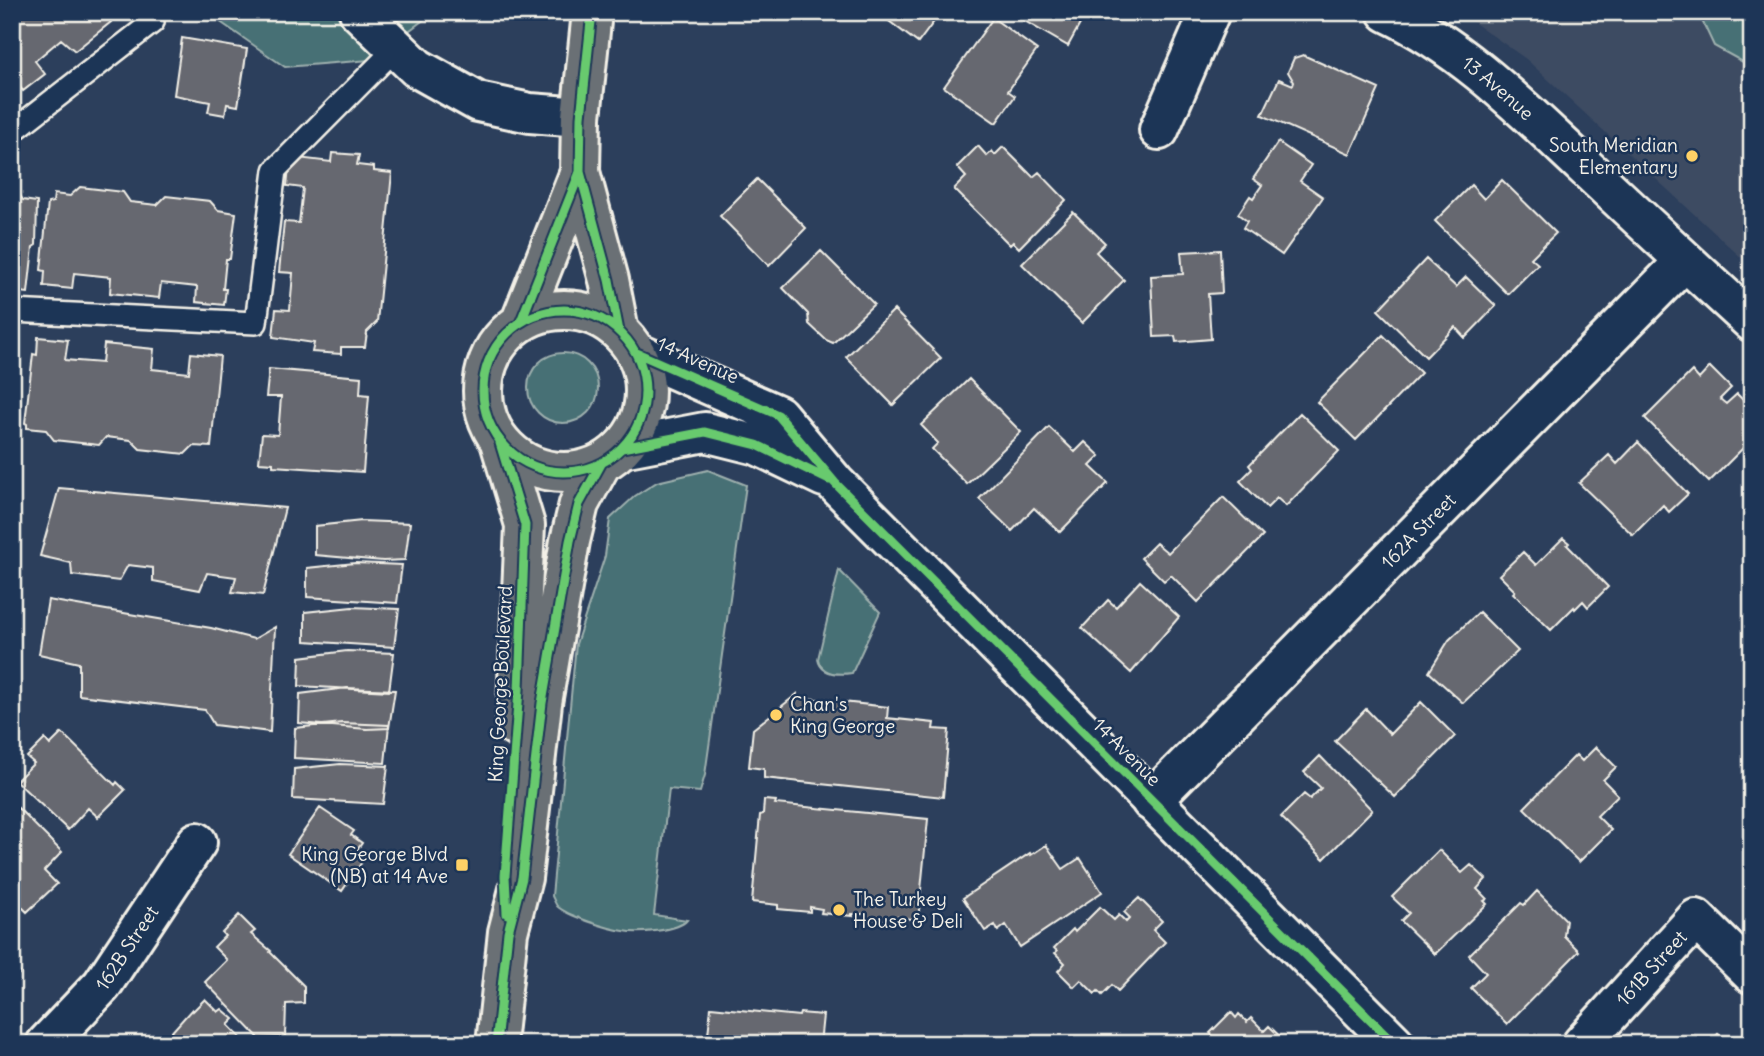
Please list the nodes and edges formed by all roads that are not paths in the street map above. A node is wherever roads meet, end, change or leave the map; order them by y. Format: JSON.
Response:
{"nodes":[{"id":1,"x":359,"y":12,"type":"edge"},
{"id":2,"x":592,"y":12,"type":"edge"},
{"id":3,"x":1210,"y":12,"type":"edge"},
{"id":4,"x":1387,"y":12,"type":"edge"},
{"id":5,"x":153,"y":22,"type":"dead end"},
{"id":6,"x":395,"y":49,"type":"junction"},
{"id":7,"x":581,"y":117,"type":"junction"},
{"id":8,"x":1159,"y":130,"type":"dead end"},
{"id":9,"x":12,"y":132,"type":"edge"},
{"id":10,"x":580,"y":172,"type":"junction"},
{"id":11,"x":1685,"y":261,"type":"junction"},
{"id":12,"x":12,"y":311,"type":"edge"},
{"id":13,"x":521,"y":321,"type":"junction"},
{"id":14,"x":1752,"y":322,"type":"edge"},
{"id":15,"x":628,"y":342,"type":"junction"},
{"id":16,"x":500,"y":442,"type":"junction"},
{"id":17,"x":612,"y":456,"type":"junction"},
{"id":18,"x":835,"y":482,"type":"junction"},
{"id":19,"x":1151,"y":800,"type":"junction"},
{"id":20,"x":197,"y":842,"type":"dead end"},
{"id":21,"x":508,"y":932,"type":"junction"},
{"id":22,"x":1752,"y":974,"type":"edge"},
{"id":23,"x":46,"y":1044,"type":"edge"},
{"id":24,"x":496,"y":1044,"type":"edge"},
{"id":25,"x":1395,"y":1044,"type":"edge"},
{"id":26,"x":1582,"y":1044,"type":"edge"}],
"edges":[{"from":1,"to":6,"type":"street"},
{"from":2,"to":7,"type":"main road"},
{"from":3,"to":8,"type":"street"},
{"from":4,"to":11,"type":"street","name":"13 Avenue"},
{"from":5,"to":9,"type":"lane"},
{"from":6,"to":7,"type":"street"},
{"from":6,"to":12,"type":"lane"},
{"from":7,"to":10,"type":"main road"},
{"from":10,"to":13,"type":"main road"},
{"from":10,"to":15,"type":"main road"},
{"from":11,"to":14,"type":"street","name":"13 Avenue"},
{"from":11,"to":19,"type":"street","name":"162A Street"},
{"from":13,"to":15,"type":"main road"},
{"from":13,"to":16,"type":"main road"},
{"from":15,"to":17,"type":"main road"},
{"from":15,"to":18,"type":"street","name":"14 Avenue"},
{"from":16,"to":17,"type":"main road"},
{"from":16,"to":21,"type":"main road","name":"King George Boulevard"},
{"from":17,"to":18,"type":"street","name":"14 Avenue"},
{"from":17,"to":21,"type":"main road","name":"King George Boulevard"},
{"from":18,"to":19,"type":"street","name":"14 Avenue"},
{"from":19,"to":25,"type":"street","name":"14 Avenue"},
{"from":20,"to":23,"type":"street","name":"162B Street"},
{"from":21,"to":24,"type":"main road","name":"King George Boulevard"},
{"from":22,"to":26,"type":"street","name":"161B Street"}]}
